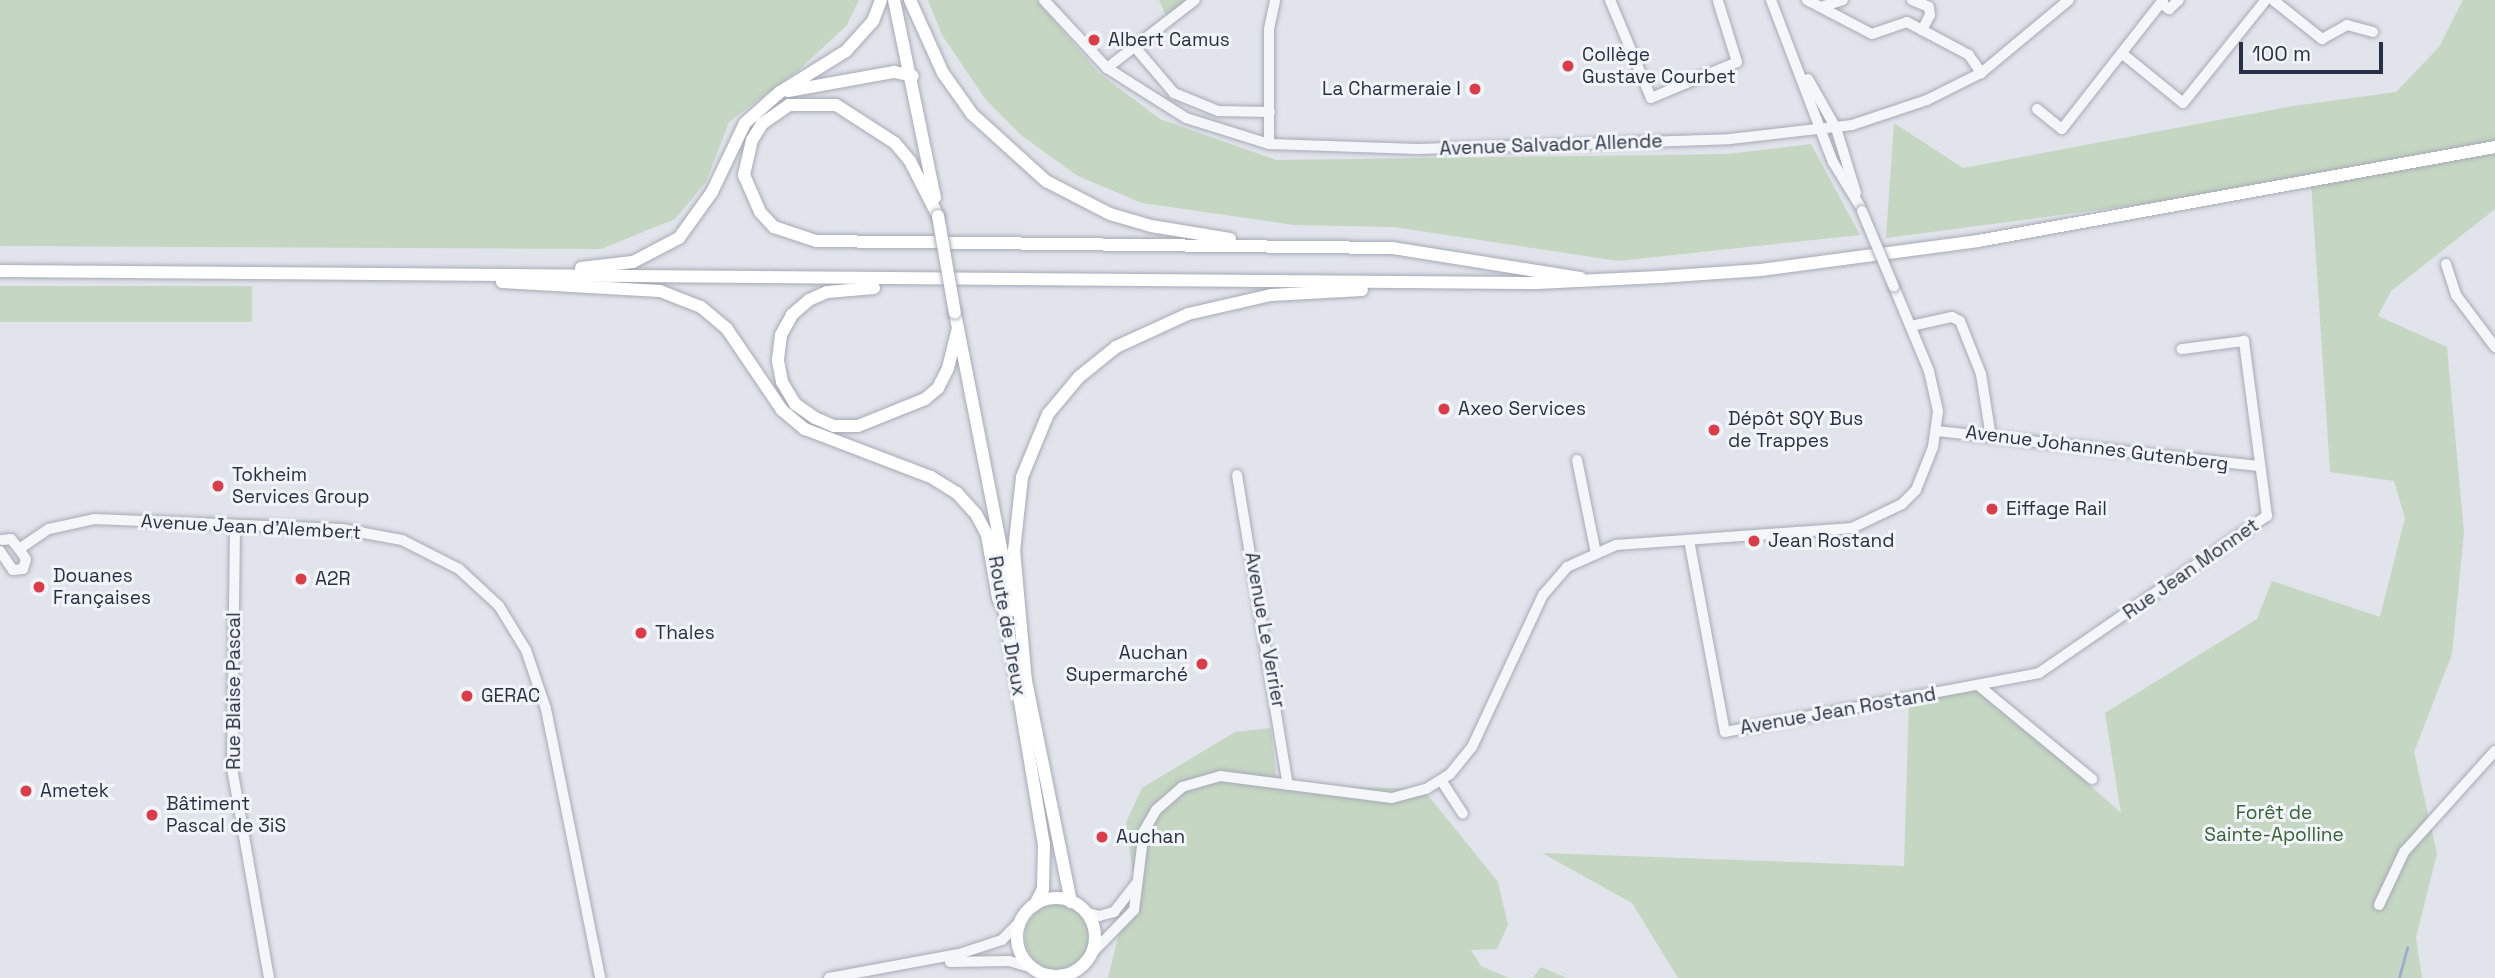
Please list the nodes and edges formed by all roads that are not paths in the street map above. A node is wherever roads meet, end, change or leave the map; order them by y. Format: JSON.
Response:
{"nodes":[{"id":1,"x":881,"y":0,"type":"edge"},
{"id":2,"x":894,"y":0,"type":"edge"},
{"id":3,"x":902,"y":0,"type":"edge"},
{"id":4,"x":910,"y":0,"type":"edge"},
{"id":5,"x":1044,"y":0,"type":"edge"},
{"id":6,"x":1195,"y":0,"type":"edge"},
{"id":7,"x":1275,"y":0,"type":"edge"},
{"id":8,"x":1610,"y":0,"type":"edge"},
{"id":9,"x":1718,"y":0,"type":"edge"},
{"id":10,"x":1771,"y":0,"type":"edge"},
{"id":11,"x":1807,"y":0,"type":"edge"},
{"id":12,"x":1843,"y":0,"type":"edge"},
{"id":13,"x":1912,"y":0,"type":"edge"},
{"id":14,"x":2069,"y":0,"type":"edge"},
{"id":15,"x":2179,"y":0,"type":"edge"},
{"id":16,"x":2269,"y":0,"type":"edge"},
{"id":17,"x":2162,"y":2,"type":"edge"},
{"id":18,"x":1821,"y":7,"type":"junction"},
{"id":19,"x":1922,"y":30,"type":"junction"},
{"id":20,"x":2372,"y":32,"type":"dead end"},
{"id":21,"x":1134,"y":46,"type":"junction"},
{"id":22,"x":2124,"y":55,"type":"junction"},
{"id":23,"x":1796,"y":60,"type":"junction"},
{"id":24,"x":1107,"y":68,"type":"junction"},
{"id":25,"x":907,"y":71,"type":"junction"},
{"id":26,"x":1981,"y":73,"type":"junction"},
{"id":27,"x":918,"y":86,"type":"junction"},
{"id":28,"x":780,"y":92,"type":"junction"},
{"id":29,"x":2037,"y":109,"type":"dead end"},
{"id":30,"x":1270,"y":112,"type":"junction"},
{"id":31,"x":919,"y":116,"type":"junction"},
{"id":32,"x":1836,"y":128,"type":"junction"},
{"id":33,"x":1820,"y":131,"type":"junction"},
{"id":34,"x":1269,"y":144,"type":"junction"},
{"id":35,"x":2495,"y":148,"type":"edge"},
{"id":36,"x":1861,"y":208,"type":"junction"},
{"id":37,"x":938,"y":216,"type":"junction"},
{"id":38,"x":1272,"y":244,"type":"junction"},
{"id":39,"x":2446,"y":264,"type":"dead end"},
{"id":40,"x":0,"y":271,"type":"edge"},
{"id":41,"x":526,"y":274,"type":"junction"},
{"id":42,"x":463,"y":275,"type":"junction"},
{"id":43,"x":893,"y":280,"type":"junction"},
{"id":44,"x":1588,"y":280,"type":"junction"},
{"id":45,"x":1385,"y":283,"type":"junction"},
{"id":46,"x":1911,"y":326,"type":"junction"},
{"id":47,"x":958,"y":327,"type":"junction"},
{"id":48,"x":961,"y":346,"type":"junction"},
{"id":49,"x":2495,"y":347,"type":"edge"},
{"id":50,"x":2182,"y":349,"type":"dead end"},
{"id":51,"x":1937,"y":431,"type":"junction"},
{"id":52,"x":1990,"y":437,"type":"junction"},
{"id":53,"x":1577,"y":460,"type":"dead end"},
{"id":54,"x":2258,"y":466,"type":"junction"},
{"id":55,"x":1237,"y":475,"type":"dead end"},
{"id":56,"x":235,"y":527,"type":"junction"},
{"id":57,"x":1689,"y":540,"type":"junction"},
{"id":58,"x":1,"y":549,"type":"edge"},
{"id":59,"x":19,"y":549,"type":"junction"},
{"id":60,"x":1596,"y":553,"type":"junction"},
{"id":61,"x":1005,"y":611,"type":"junction"},
{"id":62,"x":1026,"y":682,"type":"junction"},
{"id":63,"x":1978,"y":685,"type":"junction"},
{"id":64,"x":2495,"y":751,"type":"edge"},
{"id":65,"x":2092,"y":779,"type":"dead end"},
{"id":66,"x":1441,"y":780,"type":"junction"},
{"id":67,"x":1288,"y":785,"type":"junction"},
{"id":68,"x":1463,"y":814,"type":"dead end"},
{"id":69,"x":1136,"y":884,"type":"junction"},
{"id":70,"x":1071,"y":902,"type":"junction"},
{"id":71,"x":1035,"y":905,"type":"junction"},
{"id":72,"x":2379,"y":905,"type":"dead end"},
{"id":73,"x":1085,"y":912,"type":"junction"},
{"id":74,"x":1022,"y":919,"type":"junction"},
{"id":75,"x":1088,"y":959,"type":"junction"},
{"id":76,"x":1041,"y":973,"type":"edge"},
{"id":77,"x":269,"y":978,"type":"edge"},
{"id":78,"x":600,"y":978,"type":"edge"},
{"id":79,"x":829,"y":978,"type":"edge"},
{"id":80,"x":863,"y":978,"type":"edge"},
{"id":81,"x":1079,"y":978,"type":"edge"}],
"edges":[{"from":1,"to":28,"type":"main road"},
{"from":2,"to":25,"type":"main road","name":"Route de Dreux"},
{"from":3,"to":27,"type":"main road","name":"Route de Dreux"},
{"from":4,"to":38,"type":"main road"},
{"from":5,"to":24,"type":"street","name":"Avenue Salvador Allende"},
{"from":6,"to":21,"type":"street"},
{"from":7,"to":30,"type":"street"},
{"from":8,"to":9,"type":"street"},
{"from":10,"to":23,"type":"street"},
{"from":11,"to":18,"type":"street"},
{"from":12,"to":18,"type":"street"},
{"from":13,"to":19,"type":"street"},
{"from":14,"to":26,"type":"street","name":"Avenue Salvador Allende"},
{"from":15,"to":17,"type":"street"},
{"from":16,"to":20,"type":"street"},
{"from":16,"to":22,"type":"street"},
{"from":17,"to":22,"type":"street"},
{"from":18,"to":19,"type":"street"},
{"from":19,"to":26,"type":"street"},
{"from":21,"to":24,"type":"street"},
{"from":21,"to":30,"type":"street"},
{"from":22,"to":29,"type":"street"},
{"from":23,"to":32,"type":"street"},
{"from":23,"to":33,"type":"street"},
{"from":24,"to":34,"type":"street","name":"Avenue Salvador Allende"},
{"from":25,"to":27,"type":"main road"},
{"from":25,"to":28,"type":"main road"},
{"from":25,"to":31,"type":"main road","name":"Route de Dreux"},
{"from":26,"to":32,"type":"street","name":"Avenue Salvador Allende"},
{"from":27,"to":31,"type":"main road","name":"Route de Dreux"},
{"from":28,"to":41,"type":"main road"},
{"from":30,"to":34,"type":"street"},
{"from":31,"to":37,"type":"main road","name":"Route de Dreux"},
{"from":32,"to":33,"type":"street","name":"Avenue Salvador Allende"},
{"from":32,"to":36,"type":"street"},
{"from":33,"to":34,"type":"street","name":"Avenue Salvador Allende"},
{"from":33,"to":36,"type":"street"},
{"from":35,"to":44,"type":"main road"},
{"from":36,"to":46,"type":"street","bridge":true},
{"from":37,"to":38,"type":"main road"},
{"from":37,"to":47,"type":"main road","name":"Route de Dreux","bridge":true},
{"from":38,"to":44,"type":"main road"},
{"from":39,"to":49,"type":"street"},
{"from":40,"to":42,"type":"main road"},
{"from":41,"to":42,"type":"main road"},
{"from":41,"to":43,"type":"main road"},
{"from":42,"to":61,"type":"main road"},
{"from":43,"to":45,"type":"main road"},
{"from":43,"to":47,"type":"main road"},
{"from":44,"to":45,"type":"main road"},
{"from":45,"to":62,"type":"main road"},
{"from":46,"to":51,"type":"street"},
{"from":46,"to":52,"type":"street"},
{"from":47,"to":48,"type":"main road","name":"Route de Dreux"},
{"from":48,"to":61,"type":"main road","name":"Route de Dreux"},
{"from":48,"to":62,"type":"main road","name":"Route de Dreux"},
{"from":50,"to":54,"type":"street","name":"Rue Jean Monnet"},
{"from":51,"to":52,"type":"street","name":"Avenue Johannes Gutenberg"},
{"from":51,"to":57,"type":"street"},
{"from":52,"to":54,"type":"street","name":"Avenue Johannes Gutenberg"},
{"from":53,"to":60,"type":"street"},
{"from":54,"to":63,"type":"street","name":"Rue Jean Monnet"},
{"from":55,"to":67,"type":"street","name":"Avenue Le Verrier"},
{"from":56,"to":59,"type":"street","name":"Avenue Jean d'Alembert"},
{"from":56,"to":77,"type":"street","name":"Rue Blaise Pascal"},
{"from":56,"to":78,"type":"street","name":"Avenue Jean d'Alembert"},
{"from":57,"to":60,"type":"street"},
{"from":57,"to":63,"type":"street","name":"Avenue Jean Rostand"},
{"from":58,"to":59,"type":"street"},
{"from":58,"to":59,"type":"street"},
{"from":60,"to":66,"type":"street"},
{"from":61,"to":71,"type":"main road","name":"Route de Dreux"},
{"from":62,"to":70,"type":"main road","name":"Route de Dreux"},
{"from":63,"to":65,"type":"street"},
{"from":64,"to":72,"type":"street"},
{"from":66,"to":67,"type":"street"},
{"from":66,"to":68,"type":"street"},
{"from":67,"to":69,"type":"street"},
{"from":69,"to":73,"type":"street"},
{"from":69,"to":75,"type":"street"},
{"from":70,"to":71,"type":"main road"},
{"from":70,"to":73,"type":"main road"},
{"from":71,"to":74,"type":"main road"},
{"from":73,"to":75,"type":"main road"},
{"from":74,"to":76,"type":"main road"},
{"from":74,"to":79,"type":"street"},
{"from":75,"to":76,"type":"main road"},
{"from":75,"to":81,"type":"main road"},
{"from":76,"to":80,"type":"street"}]}
